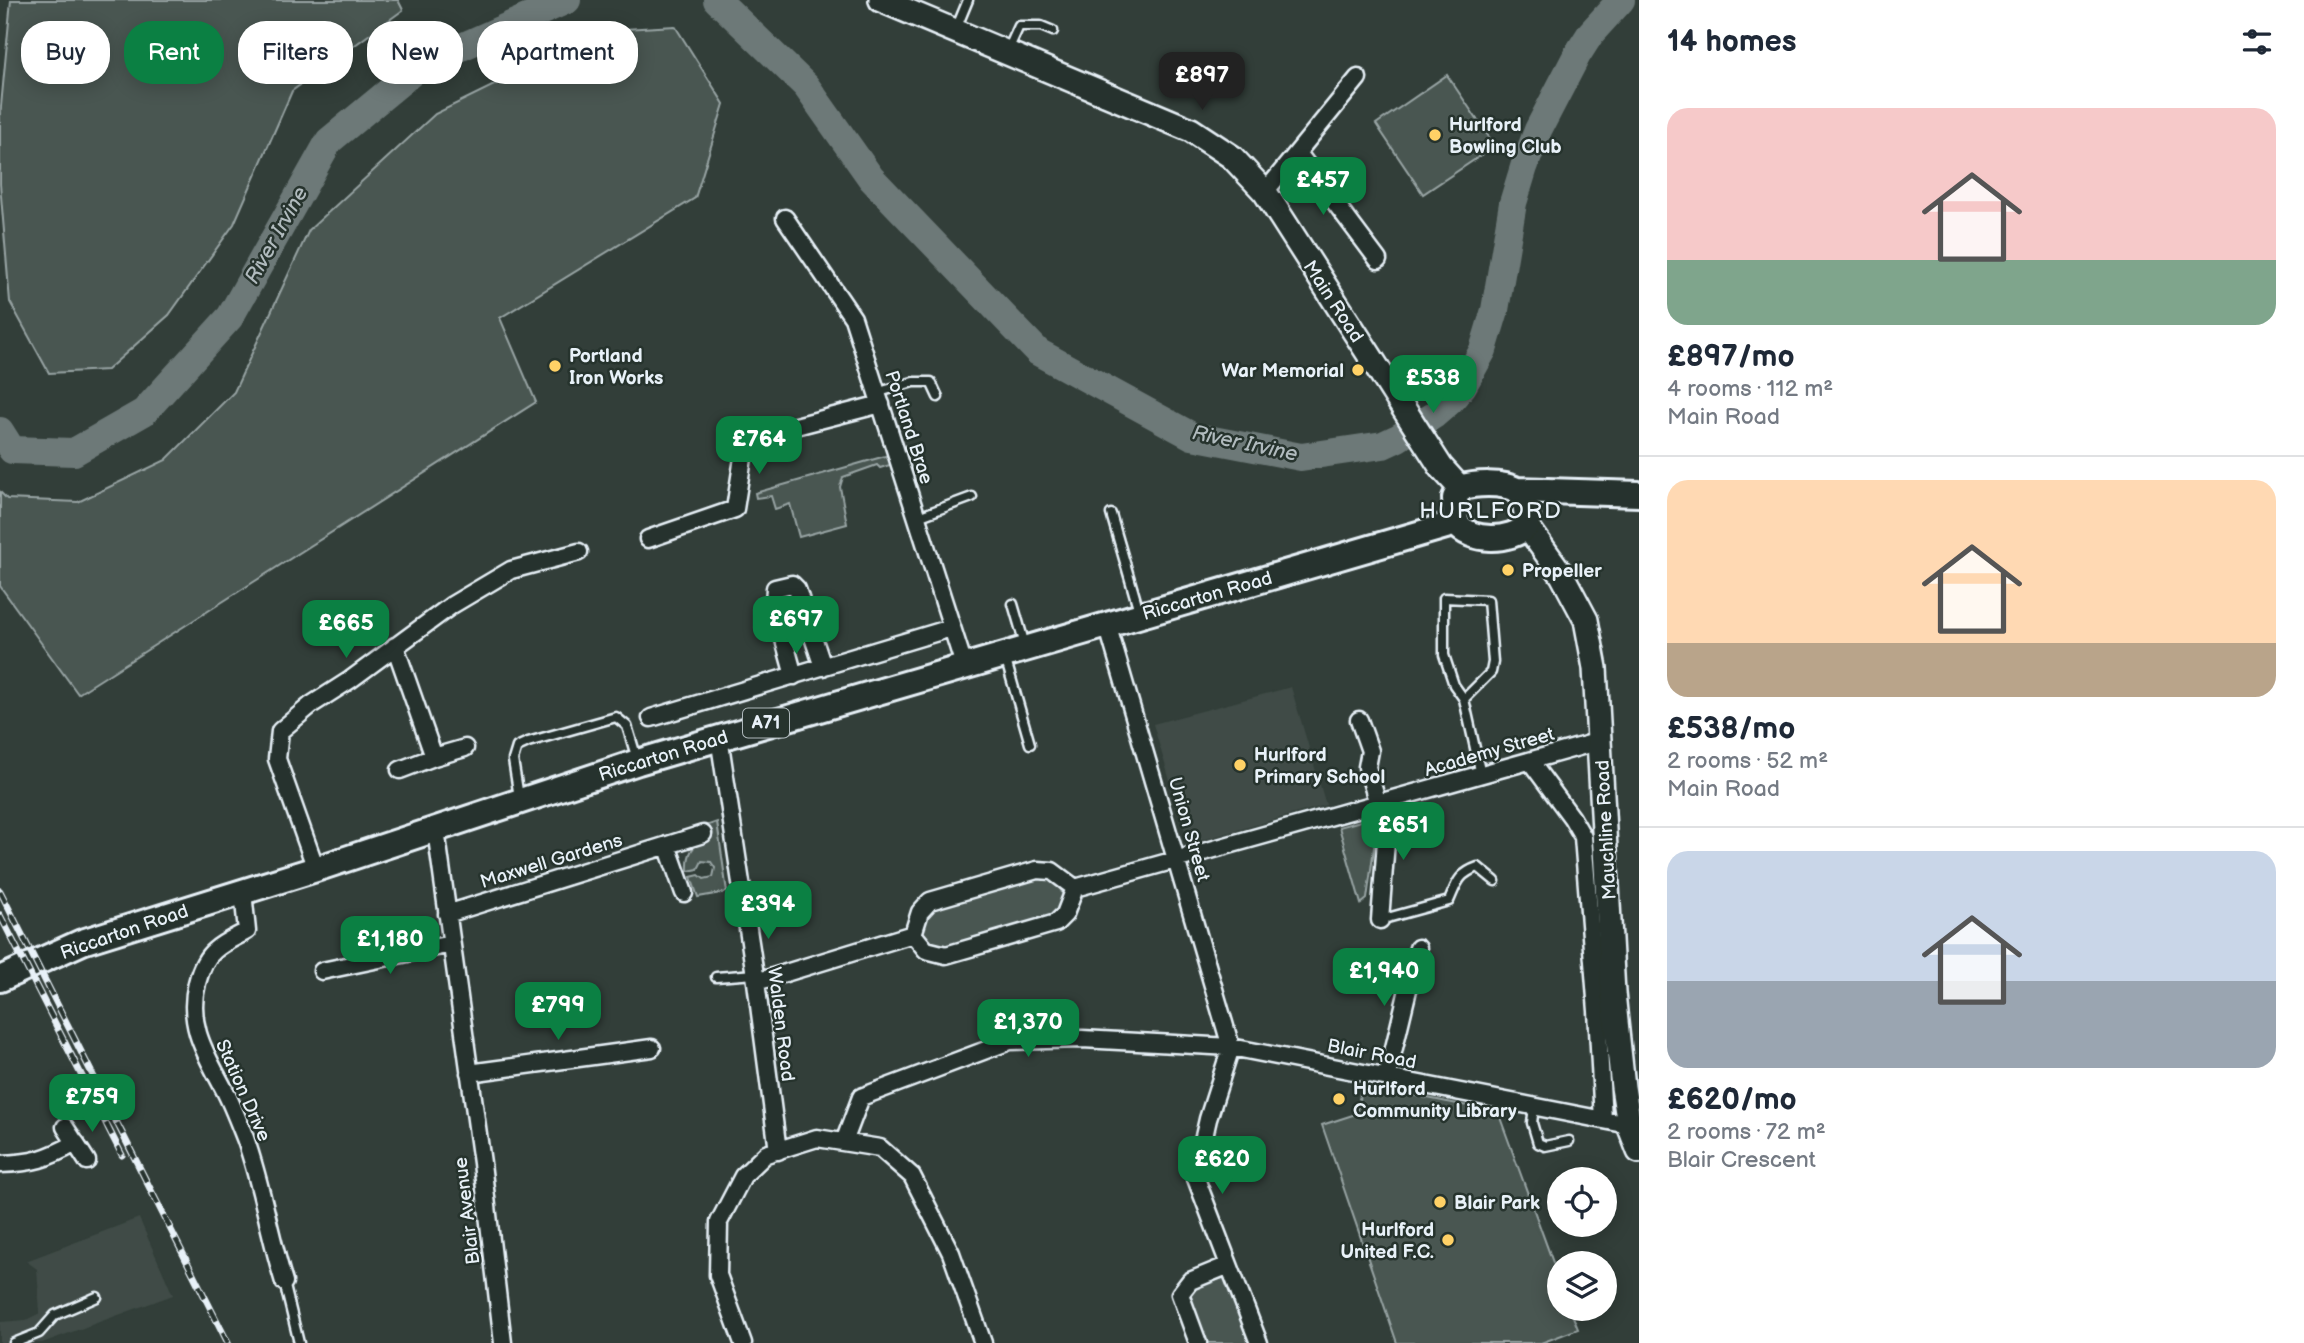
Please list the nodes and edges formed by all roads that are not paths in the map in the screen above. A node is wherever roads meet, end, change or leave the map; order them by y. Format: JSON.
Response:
{"nodes":[{"id":1,"x":881,"y":0,"type":"edge"},
{"id":2,"x":968,"y":0,"type":"edge"},
{"id":3,"x":1053,"y":31,"type":"dead end"},
{"id":4,"x":955,"y":32,"type":"junction"},
{"id":5,"x":1007,"y":52,"type":"junction"},
{"id":6,"x":1358,"y":78,"type":"dead end"},
{"id":7,"x":1298,"y":153,"type":"junction"},
{"id":8,"x":1265,"y":192,"type":"junction"},
{"id":9,"x":785,"y":218,"type":"dead end"},
{"id":10,"x":1378,"y":260,"type":"dead end"},
{"id":11,"x":938,"y":397,"type":"dead end"},
{"id":12,"x":879,"y":398,"type":"junction"},
{"id":13,"x":1460,"y":488,"type":"junction"},
{"id":14,"x":1517,"y":490,"type":"junction"},
{"id":15,"x":1639,"y":494,"type":"edge"},
{"id":16,"x":972,"y":497,"type":"dead end"},
{"id":17,"x":1111,"y":514,"type":"dead end"},
{"id":18,"x":918,"y":516,"type":"junction"},
{"id":19,"x":1456,"y":523,"type":"junction"},
{"id":20,"x":1527,"y":526,"type":"junction"},
{"id":21,"x":648,"y":539,"type":"dead end"},
{"id":22,"x":579,"y":552,"type":"dead end"},
{"id":23,"x":1013,"y":604,"type":"dead end"},
{"id":24,"x":1140,"y":614,"type":"junction"},
{"id":25,"x":1107,"y":624,"type":"junction"},
{"id":26,"x":951,"y":628,"type":"junction"},
{"id":27,"x":395,"y":646,"type":"junction"},
{"id":28,"x":1015,"y":651,"type":"junction"},
{"id":29,"x":964,"y":665,"type":"junction"},
{"id":30,"x":823,"y":667,"type":"junction"},
{"id":31,"x":794,"y":676,"type":"junction"},
{"id":32,"x":1464,"y":699,"type":"junction"},
{"id":33,"x":651,"y":719,"type":"dead end"},
{"id":34,"x":1359,"y":720,"type":"dead end"},
{"id":35,"x":719,"y":737,"type":"junction"},
{"id":36,"x":1600,"y":741,"type":"junction"},
{"id":37,"x":1030,"y":744,"type":"dead end"},
{"id":38,"x":465,"y":748,"type":"dead end"},
{"id":39,"x":433,"y":757,"type":"junction"},
{"id":40,"x":1530,"y":761,"type":"junction"},
{"id":41,"x":638,"y":762,"type":"junction"},
{"id":42,"x":400,"y":770,"type":"dead end"},
{"id":43,"x":1481,"y":775,"type":"junction"},
{"id":44,"x":520,"y":802,"type":"junction"},
{"id":45,"x":1384,"y":803,"type":"junction"},
{"id":46,"x":436,"y":830,"type":"junction"},
{"id":47,"x":703,"y":834,"type":"dead end"},
{"id":48,"x":667,"y":845,"type":"junction"},
{"id":49,"x":1178,"y":859,"type":"junction"},
{"id":50,"x":317,"y":869,"type":"junction"},
{"id":51,"x":1495,"y":881,"type":"dead end"},
{"id":52,"x":1074,"y":888,"type":"junction"},
{"id":53,"x":243,"y":892,"type":"junction"},
{"id":54,"x":684,"y":893,"type":"dead end"},
{"id":55,"x":447,"y":914,"type":"junction"},
{"id":56,"x":1380,"y":920,"type":"joint"},
{"id":57,"x":913,"y":933,"type":"junction"},
{"id":58,"x":451,"y":944,"type":"junction"},
{"id":59,"x":1418,"y":948,"type":"dead end"},
{"id":60,"x":322,"y":971,"type":"dead end"},
{"id":61,"x":716,"y":977,"type":"dead end"},
{"id":62,"x":755,"y":978,"type":"junction"},
{"id":63,"x":0,"y":979,"type":"edge"},
{"id":64,"x":1231,"y":1047,"type":"junction"},
{"id":65,"x":652,"y":1048,"type":"dead end"},
{"id":66,"x":469,"y":1073,"type":"junction"},
{"id":67,"x":1387,"y":1077,"type":"junction"},
{"id":68,"x":1631,"y":1088,"type":"edge"},
{"id":69,"x":1534,"y":1107,"type":"junction"},
{"id":70,"x":1602,"y":1120,"type":"junction"},
{"id":71,"x":1629,"y":1125,"type":"junction"},
{"id":72,"x":65,"y":1127,"type":"dead end"},
{"id":73,"x":1569,"y":1141,"type":"dead end"},
{"id":74,"x":844,"y":1142,"type":"junction"},
{"id":75,"x":76,"y":1143,"type":"junction"},
{"id":76,"x":1639,"y":1150,"type":"edge"},
{"id":77,"x":778,"y":1151,"type":"junction"},
{"id":78,"x":87,"y":1161,"type":"dead end"},
{"id":79,"x":0,"y":1164,"type":"edge"},
{"id":80,"x":1229,"y":1265,"type":"junction"},
{"id":81,"x":284,"y":1282,"type":"joint"},
{"id":82,"x":97,"y":1297,"type":"dead end"},
{"id":83,"x":14,"y":1343,"type":"edge"},
{"id":84,"x":299,"y":1343,"type":"edge"},
{"id":85,"x":503,"y":1343,"type":"edge"},
{"id":86,"x":743,"y":1343,"type":"edge"},
{"id":87,"x":983,"y":1343,"type":"edge"},
{"id":88,"x":1198,"y":1343,"type":"edge"},
{"id":89,"x":1259,"y":1343,"type":"edge"}],
"edges":[{"from":1,"to":4,"type":"main road","name":"Main Road"},
{"from":2,"to":4,"type":"lane"},
{"from":3,"to":5,"type":"lane"},
{"from":4,"to":5,"type":"main road","name":"Main Road"},
{"from":5,"to":8,"type":"main road","name":"Main Road"},
{"from":6,"to":7,"type":"street"},
{"from":7,"to":8,"type":"street"},
{"from":7,"to":10,"type":"street"},
{"from":8,"to":13,"type":"main road","name":"Main Road"},
{"from":9,"to":12,"type":"street","name":"Portland Brae"},
{"from":11,"to":12,"type":"lane"},
{"from":12,"to":18,"type":"street","name":"Portland Brae"},
{"from":12,"to":21,"type":"street"},
{"from":13,"to":14,"type":"main road"},
{"from":13,"to":19,"type":"main road"},
{"from":14,"to":15,"type":"main road"},
{"from":14,"to":20,"type":"main road"},
{"from":16,"to":18,"type":"lane"},
{"from":17,"to":24,"type":"lane"},
{"from":18,"to":26,"type":"street","name":"Portland Brae"},
{"from":19,"to":20,"type":"main road"},
{"from":19,"to":24,"type":"main road","name":"Riccarton Road","number":"A71"},
{"from":20,"to":36,"type":"main road","name":"Mauchline Road"},
{"from":22,"to":27,"type":"street"},
{"from":23,"to":28,"type":"lane"},
{"from":24,"to":25,"type":"main road","name":"Riccarton Road","number":"A71"},
{"from":25,"to":28,"type":"main road","name":"Riccarton Road","number":"A71"},
{"from":25,"to":49,"type":"street","name":"Union Street"},
{"from":26,"to":29,"type":"street","name":"Portland Brae"},
{"from":26,"to":30,"type":"street","name":"Riccarton Road"},
{"from":27,"to":39,"type":"street"},
{"from":27,"to":50,"type":"street"},
{"from":28,"to":29,"type":"main road","name":"Riccarton Road","number":"A71"},
{"from":28,"to":37,"type":"lane"},
{"from":29,"to":35,"type":"main road","name":"Riccarton Road","number":"A71"},
{"from":30,"to":31,"type":"street","name":"Riccarton Road"},
{"from":30,"to":31,"type":"street"},
{"from":31,"to":33,"type":"street","name":"Riccarton Road"},
{"from":32,"to":32,"type":"lane"},
{"from":32,"to":43,"type":"lane"},
{"from":34,"to":45,"type":"street"},
{"from":35,"to":41,"type":"main road","name":"Riccarton Road","number":"A71"},
{"from":35,"to":62,"type":"street","name":"Walden Road"},
{"from":36,"to":40,"type":"street","name":"Academy Street"},
{"from":36,"to":68,"type":"main road","name":"Mauchline Road"},
{"from":38,"to":39,"type":"street"},
{"from":39,"to":42,"type":"street"},
{"from":40,"to":43,"type":"street","name":"Academy Street"},
{"from":40,"to":70,"type":"street"},
{"from":41,"to":44,"type":"main road","name":"Riccarton Road","number":"A71"},
{"from":41,"to":44,"type":"lane"},
{"from":43,"to":45,"type":"street","name":"Academy Street"},
{"from":44,"to":46,"type":"main road","name":"Riccarton Road","number":"A71"},
{"from":45,"to":49,"type":"street","name":"Academy Street"},
{"from":45,"to":56,"type":"street"},
{"from":46,"to":50,"type":"main road","name":"Riccarton Road","number":"A71"},
{"from":46,"to":55,"type":"street","name":"Blair Avenue"},
{"from":47,"to":48,"type":"street","name":"Maxwell Gardens"},
{"from":48,"to":54,"type":"street"},
{"from":48,"to":55,"type":"street","name":"Maxwell Gardens"},
{"from":49,"to":52,"type":"street","name":"Academy Street"},
{"from":49,"to":64,"type":"street","name":"Union Street"},
{"from":50,"to":53,"type":"main road","name":"Riccarton Road","number":"A71"},
{"from":51,"to":56,"type":"lane"},
{"from":52,"to":57,"type":"street"},
{"from":52,"to":57,"type":"street"},
{"from":53,"to":63,"type":"main road","name":"Riccarton Road","number":"A71"},
{"from":53,"to":81,"type":"street","name":"Station Drive"},
{"from":55,"to":58,"type":"street","name":"Blair Avenue"},
{"from":57,"to":62,"type":"street"},
{"from":58,"to":60,"type":"street"},
{"from":58,"to":66,"type":"street","name":"Blair Avenue"},
{"from":59,"to":67,"type":"street"},
{"from":61,"to":62,"type":"lane"},
{"from":62,"to":77,"type":"street","name":"Walden Road"},
{"from":64,"to":67,"type":"street","name":"Blair Road"},
{"from":64,"to":74,"type":"street","name":"Blair Road"},
{"from":64,"to":80,"type":"street"},
{"from":65,"to":66,"type":"street"},
{"from":66,"to":85,"type":"street","name":"Blair Avenue"},
{"from":67,"to":69,"type":"street","name":"Blair Road"},
{"from":68,"to":71,"type":"main road","name":"Mauchline Road"},
{"from":69,"to":70,"type":"street","name":"Blair Road"},
{"from":69,"to":73,"type":"lane"},
{"from":70,"to":71,"type":"street","name":"Blair Road"},
{"from":71,"to":76,"type":"main road","name":"Mauchline Road"},
{"from":72,"to":75,"type":"street"},
{"from":74,"to":77,"type":"street"},
{"from":74,"to":87,"type":"street"},
{"from":75,"to":78,"type":"street"},
{"from":75,"to":79,"type":"street"},
{"from":77,"to":86,"type":"street"},
{"from":80,"to":88,"type":"street"},
{"from":80,"to":89,"type":"street"},
{"from":81,"to":84,"type":"lane"},
{"from":82,"to":83,"type":"lane"}]}
